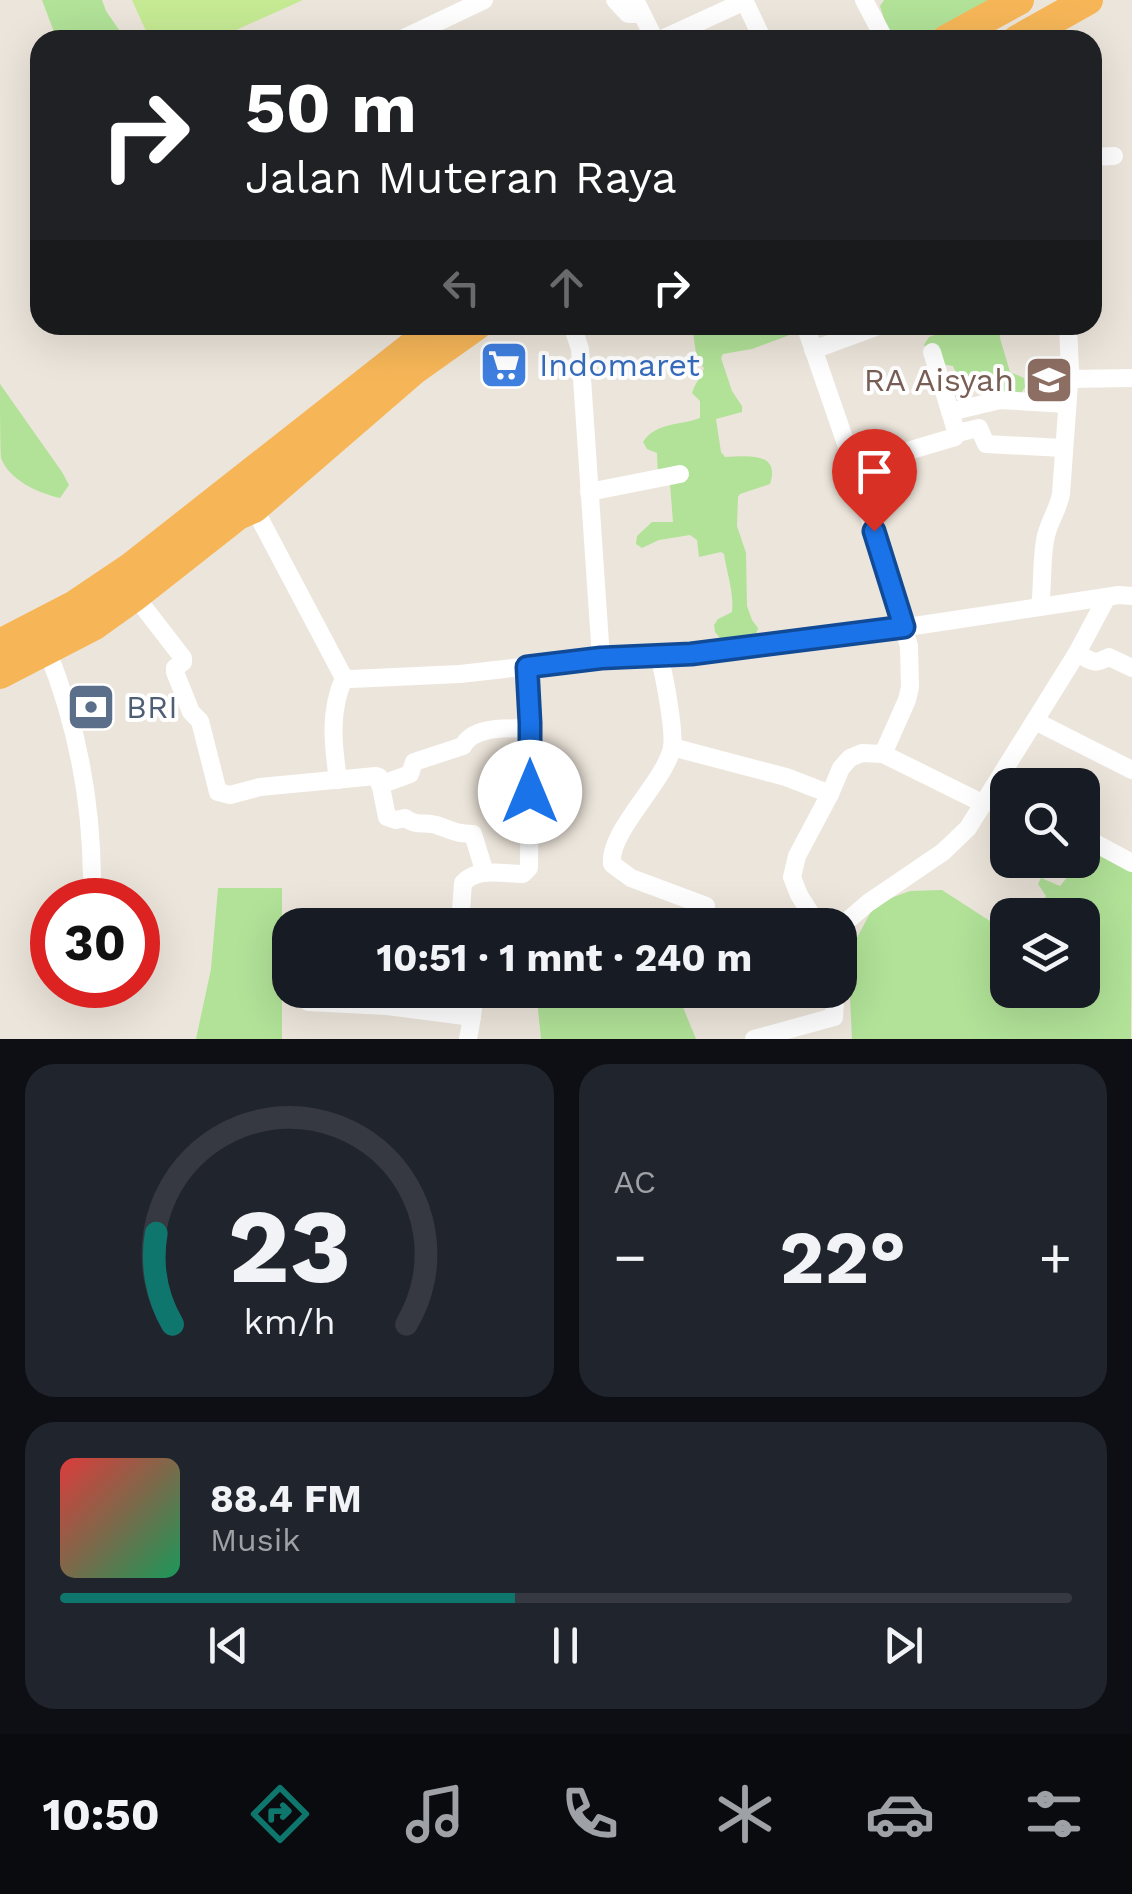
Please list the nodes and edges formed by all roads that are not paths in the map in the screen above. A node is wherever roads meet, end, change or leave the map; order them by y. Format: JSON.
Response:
{"nodes":[{"id":1,"x":484,"y":0,"type":"edge"},
{"id":2,"x":614,"y":0,"type":"edge"},
{"id":3,"x":864,"y":0,"type":"edge"},
{"id":4,"x":1018,"y":0,"type":"edge"},
{"id":5,"x":1088,"y":0,"type":"edge"},
{"id":6,"x":744,"y":1,"type":"edge"},
{"id":7,"x":638,"y":7,"type":"edge"},
{"id":8,"x":421,"y":30,"type":"edge"},
{"id":9,"x":651,"y":30,"type":"edge"},
{"id":10,"x":679,"y":30,"type":"edge"},
{"id":11,"x":758,"y":30,"type":"edge"},
{"id":12,"x":880,"y":30,"type":"edge"},
{"id":13,"x":964,"y":30,"type":"edge"},
{"id":14,"x":1036,"y":30,"type":"edge"},
{"id":15,"x":1114,"y":156,"type":"dead end"},
{"id":16,"x":1102,"y":157,"type":"edge"},
{"id":17,"x":426,"y":335,"type":"edge"},
{"id":18,"x":463,"y":335,"type":"edge"},
{"id":19,"x":575,"y":335,"type":"edge"},
{"id":20,"x":809,"y":335,"type":"edge"},
{"id":21,"x":854,"y":335,"type":"edge"},
{"id":22,"x":1068,"y":335,"type":"edge"},
{"id":23,"x":814,"y":350,"type":"junction"},
{"id":24,"x":932,"y":352,"type":"dead end"},
{"id":25,"x":1132,"y":378,"type":"edge"},
{"id":26,"x":1069,"y":379,"type":"junction"},
{"id":27,"x":1068,"y":404,"type":"junction"},
{"id":28,"x":950,"y":412,"type":"junction"},
{"id":29,"x":956,"y":433,"type":"junction"},
{"id":30,"x":1063,"y":448,"type":"junction"},
{"id":31,"x":854,"y":468,"type":"junction"},
{"id":32,"x":680,"y":474,"type":"dead end"},
{"id":33,"x":589,"y":492,"type":"junction"},
{"id":34,"x":254,"y":508,"type":"junction"},
{"id":35,"x":136,"y":596,"type":"junction"},
{"id":36,"x":1132,"y":596,"type":"edge"},
{"id":37,"x":1107,"y":597,"type":"junction"},
{"id":38,"x":1040,"y":607,"type":"junction"},
{"id":39,"x":904,"y":627,"type":"junction"},
{"id":40,"x":0,"y":644,"type":"edge"},
{"id":41,"x":47,"y":650,"type":"junction"},
{"id":42,"x":1077,"y":653,"type":"junction"},
{"id":43,"x":659,"y":656,"type":"junction"},
{"id":44,"x":601,"y":658,"type":"junction"},
{"id":45,"x":527,"y":667,"type":"junction"},
{"id":46,"x":1132,"y":668,"type":"edge"},
{"id":47,"x":0,"y":674,"type":"edge"},
{"id":48,"x":344,"y":678,"type":"junction"},
{"id":49,"x":1035,"y":721,"type":"junction"},
{"id":50,"x":530,"y":728,"type":"junction"},
{"id":51,"x":672,"y":747,"type":"junction"},
{"id":52,"x":883,"y":754,"type":"junction"},
{"id":53,"x":1010,"y":768,"type":"edge"},
{"id":54,"x":1132,"y":770,"type":"edge"},
{"id":55,"x":338,"y":780,"type":"junction"},
{"id":56,"x":380,"y":784,"type":"junction"},
{"id":57,"x":830,"y":794,"type":"junction"},
{"id":58,"x":990,"y":794,"type":"edge"},
{"id":59,"x":990,"y":802,"type":"edge"},
{"id":60,"x":1100,"y":846,"type":"edge"},
{"id":61,"x":1132,"y":864,"type":"edge"},
{"id":62,"x":484,"y":873,"type":"junction"},
{"id":63,"x":92,"y":876,"type":"dead end"},
{"id":64,"x":706,"y":906,"type":"dead end"},
{"id":65,"x":461,"y":908,"type":"edge"},
{"id":66,"x":807,"y":908,"type":"edge"},
{"id":67,"x":857,"y":913,"type":"edge"},
{"id":68,"x":402,"y":1008,"type":"edge"},
{"id":69,"x":473,"y":1008,"type":"edge"},
{"id":70,"x":835,"y":1008,"type":"edge"},
{"id":71,"x":472,"y":1017,"type":"junction"},
{"id":72,"x":468,"y":1039,"type":"edge"},
{"id":73,"x":754,"y":1039,"type":"edge"}],
"edges":[{"from":1,"to":8,"type":"street"},
{"from":2,"to":7,"type":"street"},
{"from":3,"to":12,"type":"street"},
{"from":4,"to":13,"type":"highway"},
{"from":5,"to":14,"type":"highway"},
{"from":6,"to":10,"type":"street"},
{"from":6,"to":11,"type":"street"},
{"from":7,"to":9,"type":"street"},
{"from":15,"to":16,"type":"street"},
{"from":17,"to":40,"type":"highway"},
{"from":18,"to":34,"type":"highway"},
{"from":19,"to":33,"type":"street"},
{"from":20,"to":23,"type":"street"},
{"from":21,"to":23,"type":"street"},
{"from":22,"to":26,"type":"street"},
{"from":23,"to":31,"type":"street"},
{"from":24,"to":28,"type":"street"},
{"from":25,"to":26,"type":"street"},
{"from":26,"to":27,"type":"street"},
{"from":27,"to":28,"type":"street"},
{"from":27,"to":30,"type":"street"},
{"from":28,"to":29,"type":"street"},
{"from":29,"to":30,"type":"street"},
{"from":29,"to":31,"type":"street"},
{"from":30,"to":38,"type":"street"},
{"from":31,"to":39,"type":"street"},
{"from":32,"to":33,"type":"street"},
{"from":33,"to":44,"type":"street"},
{"from":34,"to":35,"type":"highway"},
{"from":34,"to":48,"type":"street"},
{"from":35,"to":41,"type":"highway"},
{"from":35,"to":55,"type":"street"},
{"from":36,"to":37,"type":"street"},
{"from":37,"to":38,"type":"street"},
{"from":37,"to":42,"type":"street"},
{"from":38,"to":39,"type":"street"},
{"from":39,"to":43,"type":"street"},
{"from":39,"to":52,"type":"street"},
{"from":41,"to":47,"type":"highway"},
{"from":41,"to":63,"type":"street"},
{"from":42,"to":46,"type":"street"},
{"from":42,"to":49,"type":"street"},
{"from":43,"to":44,"type":"street"},
{"from":43,"to":51,"type":"street"},
{"from":44,"to":45,"type":"street"},
{"from":45,"to":48,"type":"street"},
{"from":45,"to":50,"type":"street"},
{"from":48,"to":55,"type":"street"},
{"from":49,"to":53,"type":"street"},
{"from":49,"to":54,"type":"street"},
{"from":50,"to":56,"type":"street"},
{"from":50,"to":62,"type":"street"},
{"from":51,"to":57,"type":"street"},
{"from":51,"to":64,"type":"street"},
{"from":52,"to":57,"type":"street"},
{"from":52,"to":58,"type":"street"},
{"from":55,"to":56,"type":"street"},
{"from":56,"to":62,"type":"street"},
{"from":57,"to":66,"type":"street"},
{"from":59,"to":67,"type":"street"},
{"from":60,"to":61,"type":"street"},
{"from":62,"to":65,"type":"street"},
{"from":68,"to":71,"type":"street"},
{"from":69,"to":71,"type":"street"},
{"from":70,"to":73,"type":"street"},
{"from":71,"to":72,"type":"street"}]}
